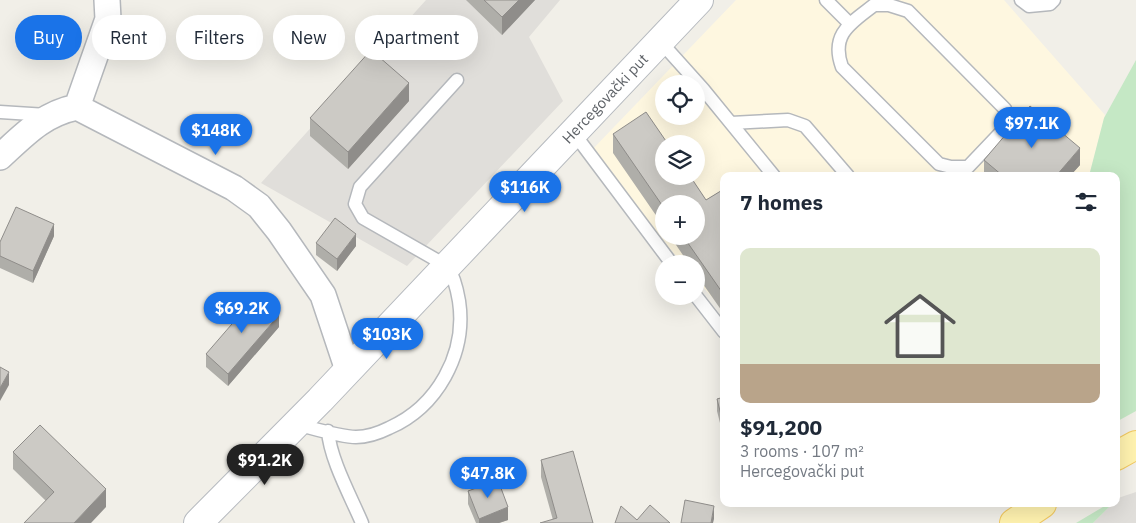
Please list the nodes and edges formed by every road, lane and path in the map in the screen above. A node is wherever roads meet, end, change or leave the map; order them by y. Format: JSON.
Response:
{"nodes":[{"id":1,"x":107,"y":0,"type":"edge"},
{"id":2,"x":699,"y":0,"type":"edge"},
{"id":3,"x":826,"y":0,"type":"edge"},
{"id":4,"x":1020,"y":0,"type":"edge"},
{"id":5,"x":1054,"y":0,"type":"edge"},
{"id":6,"x":850,"y":24,"type":"junction"},
{"id":7,"x":660,"y":40,"type":"junction"},
{"id":8,"x":456,"y":80,"type":"dead end"},
{"id":9,"x":77,"y":107,"type":"junction"},
{"id":10,"x":0,"y":112,"type":"edge"},
{"id":11,"x":52,"y":115,"type":"junction"},
{"id":12,"x":731,"y":123,"type":"junction"},
{"id":13,"x":573,"y":132,"type":"junction"},
{"id":14,"x":0,"y":157,"type":"edge"},
{"id":15,"x":771,"y":172,"type":"edge"},
{"id":16,"x":844,"y":172,"type":"edge"},
{"id":17,"x":665,"y":255,"type":"edge"},
{"id":18,"x":447,"y":266,"type":"junction"},
{"id":19,"x":703,"y":305,"type":"edge"},
{"id":20,"x":720,"y":327,"type":"edge"},
{"id":21,"x":348,"y":370,"type":"junction"},
{"id":22,"x":296,"y":424,"type":"junction"},
{"id":23,"x":328,"y":432,"type":"junction"},
{"id":24,"x":1136,"y":445,"type":"edge"},
{"id":25,"x":1120,"y":454,"type":"edge"},
{"id":26,"x":1038,"y":507,"type":"edge"},
{"id":27,"x":198,"y":523,"type":"edge"},
{"id":28,"x":362,"y":523,"type":"edge"},
{"id":29,"x":1014,"y":523,"type":"edge"}],
"edges":[{"from":1,"to":9,"type":"street"},
{"from":2,"to":7,"type":"main road","name":"Hercegovački put"},
{"from":3,"to":6,"type":"lane"},
{"from":4,"to":5,"type":"lane"},
{"from":6,"to":6,"type":"lane"},
{"from":7,"to":12,"type":"lane"},
{"from":7,"to":13,"type":"main road","name":"Hercegovački put"},
{"from":8,"to":18,"type":"lane"},
{"from":9,"to":11,"type":"street"},
{"from":9,"to":21,"type":"street"},
{"from":10,"to":11,"type":"lane"},
{"from":11,"to":14,"type":"street"},
{"from":12,"to":15,"type":"lane"},
{"from":12,"to":16,"type":"lane"},
{"from":13,"to":17,"type":"lane"},
{"from":13,"to":18,"type":"main road","name":"Hercegovački put"},
{"from":18,"to":21,"type":"main road","name":"Hercegovački put"},
{"from":18,"to":23,"type":"lane"},
{"from":19,"to":20,"type":"lane"},
{"from":21,"to":22,"type":"main road","name":"Hercegovački put"},
{"from":22,"to":23,"type":"lane"},
{"from":22,"to":27,"type":"main road","name":"Hercegovački put"},
{"from":23,"to":28,"type":"lane"},
{"from":24,"to":25,"type":"main road"},
{"from":26,"to":29,"type":"main road"}]}
